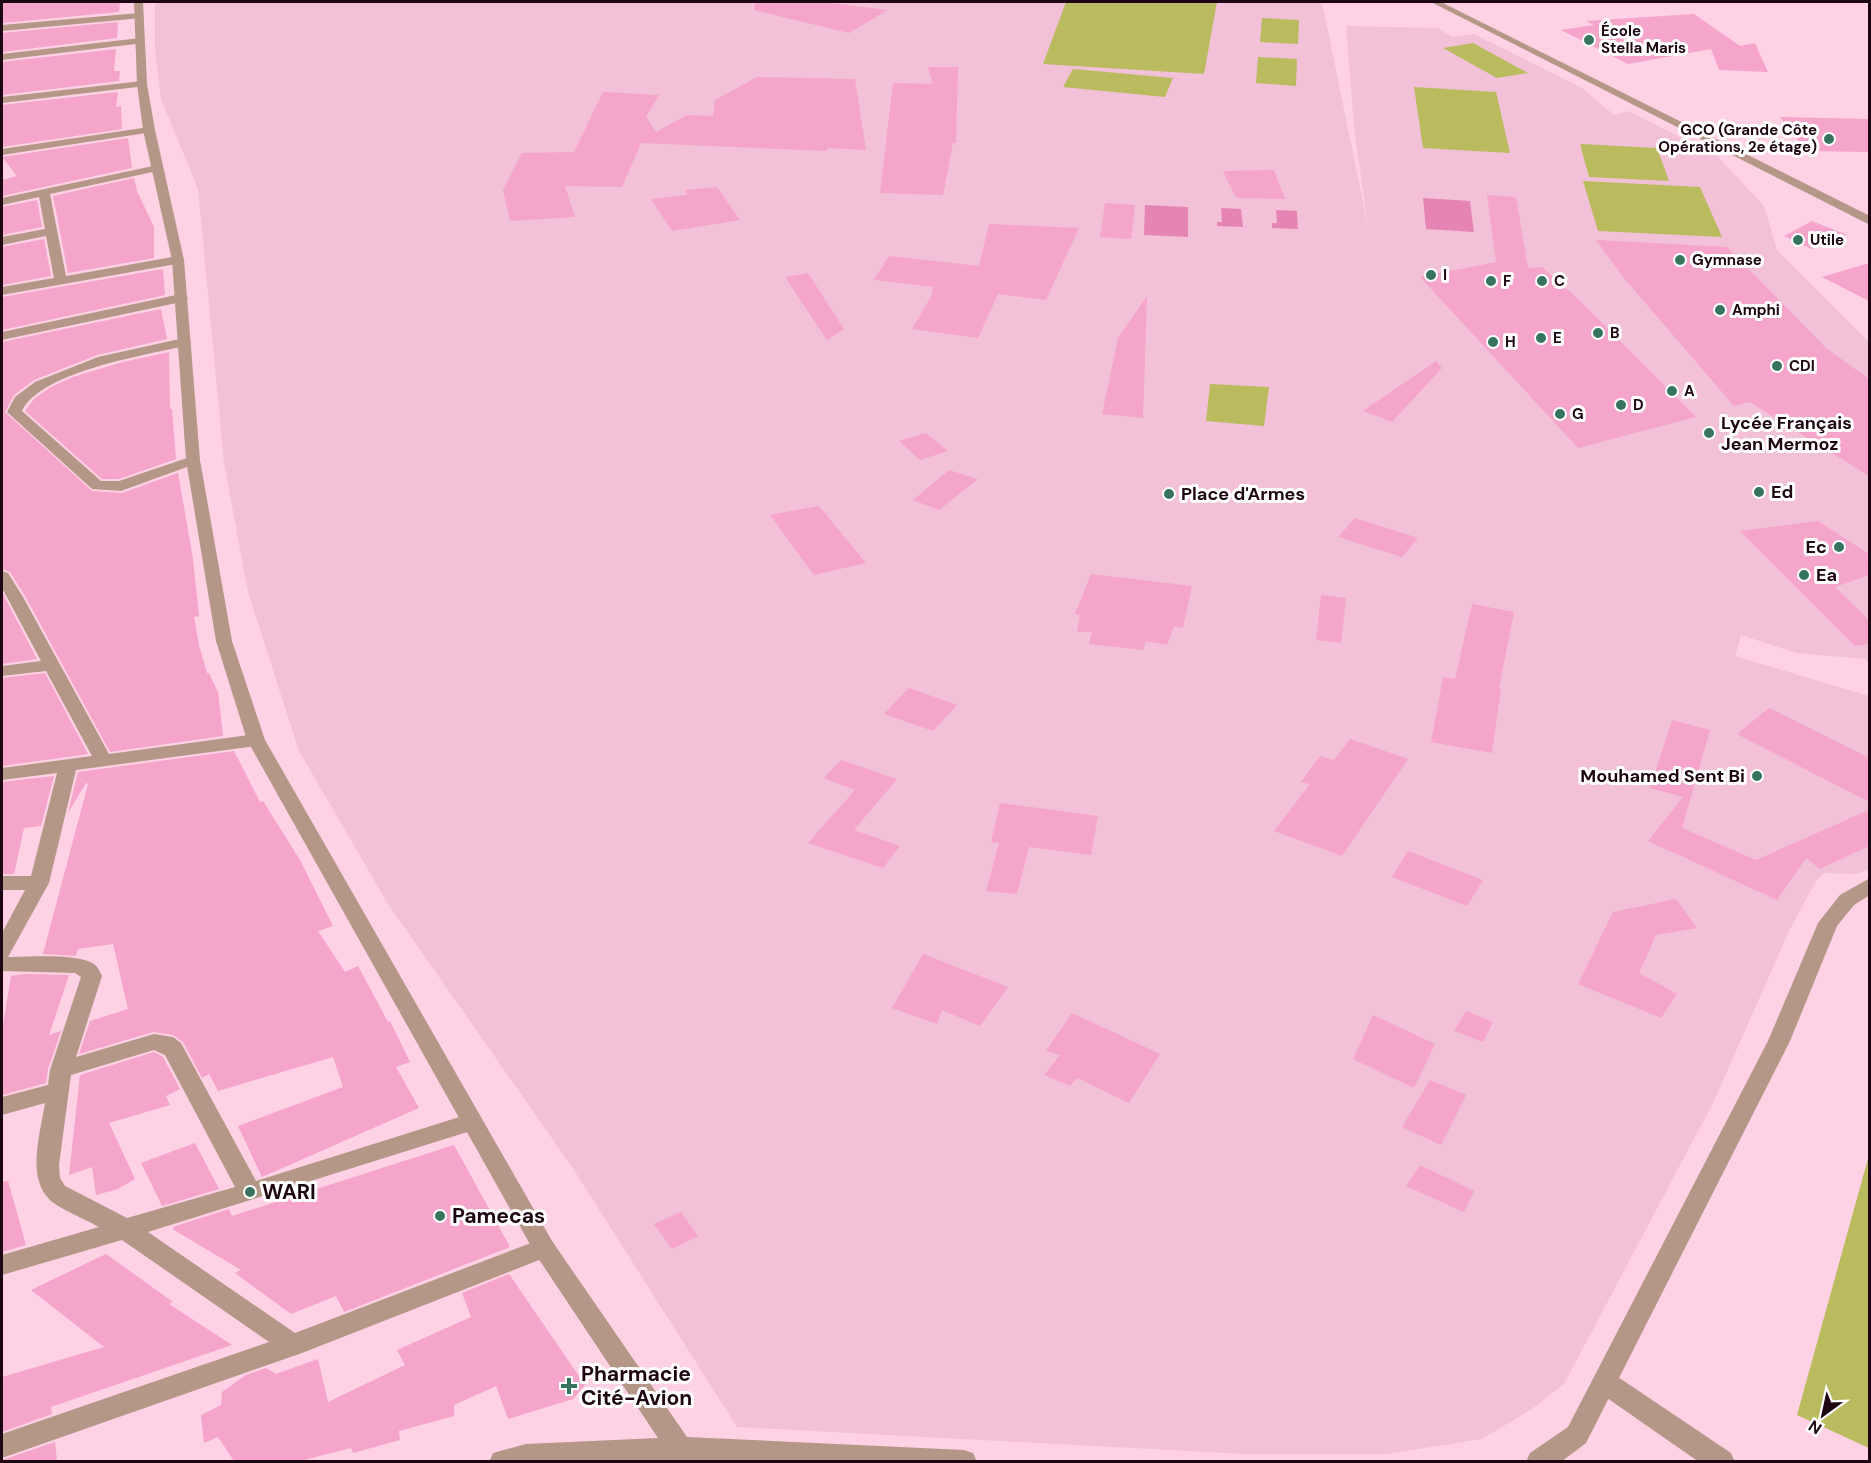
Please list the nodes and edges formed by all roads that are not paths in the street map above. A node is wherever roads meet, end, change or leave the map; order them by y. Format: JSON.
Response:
{"nodes":[{"id":1,"x":1435,"y":2,"type":"edge"},
{"id":2,"x":1455,"y":2,"type":"edge"},
{"id":3,"x":139,"y":9,"type":"edge"},
{"id":4,"x":2,"y":28,"type":"edge"},
{"id":5,"x":140,"y":41,"type":"junction"},
{"id":6,"x":2,"y":57,"type":"edge"},
{"id":7,"x":142,"y":84,"type":"junction"},
{"id":8,"x":2,"y":100,"type":"edge"},
{"id":9,"x":149,"y":130,"type":"junction"},
{"id":10,"x":2,"y":152,"type":"edge"},
{"id":11,"x":158,"y":168,"type":"junction"},
{"id":12,"x":44,"y":192,"type":"junction"},
{"id":13,"x":2,"y":201,"type":"edge"},
{"id":14,"x":1869,"y":209,"type":"edge"},
{"id":15,"x":1869,"y":221,"type":"edge"},
{"id":16,"x":51,"y":231,"type":"junction"},
{"id":17,"x":2,"y":241,"type":"edge"},
{"id":18,"x":178,"y":260,"type":"junction"},
{"id":19,"x":61,"y":281,"type":"junction"},
{"id":20,"x":2,"y":291,"type":"edge"},
{"id":21,"x":181,"y":298,"type":"junction"},
{"id":22,"x":2,"y":336,"type":"edge"},
{"id":23,"x":184,"y":342,"type":"junction"},
{"id":24,"x":193,"y":460,"type":"junction"},
{"id":25,"x":2,"y":576,"type":"edge"},
{"id":26,"x":8,"y":597,"type":"edge"},
{"id":27,"x":52,"y":665,"type":"junction"},
{"id":28,"x":2,"y":670,"type":"edge"},
{"id":29,"x":256,"y":740,"type":"junction"},
{"id":30,"x":104,"y":761,"type":"junction"},
{"id":31,"x":68,"y":765,"type":"junction"},
{"id":32,"x":2,"y":774,"type":"edge"},
{"id":33,"x":2,"y":883,"type":"edge"},
{"id":34,"x":39,"y":883,"type":"junction"},
{"id":35,"x":1869,"y":885,"type":"edge"},
{"id":36,"x":2,"y":951,"type":"edge"},
{"id":37,"x":2,"y":964,"type":"edge"},
{"id":38,"x":59,"y":1081,"type":"junction"},
{"id":39,"x":2,"y":1107,"type":"edge"},
{"id":40,"x":472,"y":1122,"type":"junction"},
{"id":41,"x":250,"y":1192,"type":"junction"},
{"id":42,"x":125,"y":1230,"type":"junction"},
{"id":43,"x":544,"y":1248,"type":"junction"},
{"id":44,"x":2,"y":1265,"type":"edge"},
{"id":45,"x":293,"y":1345,"type":"junction"},
{"id":46,"x":1606,"y":1383,"type":"junction"},
{"id":47,"x":2,"y":1446,"type":"edge"},
{"id":48,"x":680,"y":1449,"type":"junction"},
{"id":49,"x":612,"y":1457,"type":"edge"},
{"id":50,"x":502,"y":1461,"type":"edge"},
{"id":51,"x":964,"y":1461,"type":"edge"},
{"id":52,"x":1539,"y":1461,"type":"edge"},
{"id":53,"x":1722,"y":1461,"type":"edge"}],
"edges":[{"from":1,"to":15,"type":"street"},
{"from":2,"to":14,"type":"street"},
{"from":3,"to":4,"type":"street"},
{"from":3,"to":5,"type":"street"},
{"from":5,"to":6,"type":"street"},
{"from":5,"to":7,"type":"street"},
{"from":7,"to":8,"type":"street"},
{"from":7,"to":9,"type":"street"},
{"from":9,"to":10,"type":"street"},
{"from":9,"to":11,"type":"street"},
{"from":11,"to":12,"type":"street"},
{"from":11,"to":18,"type":"street"},
{"from":12,"to":13,"type":"street"},
{"from":12,"to":16,"type":"street"},
{"from":16,"to":17,"type":"street"},
{"from":16,"to":19,"type":"street"},
{"from":18,"to":19,"type":"street"},
{"from":18,"to":21,"type":"street"},
{"from":19,"to":20,"type":"street"},
{"from":21,"to":22,"type":"street"},
{"from":21,"to":23,"type":"street"},
{"from":23,"to":24,"type":"street"},
{"from":23,"to":24,"type":"street"},
{"from":24,"to":29,"type":"street"},
{"from":25,"to":26,"type":"street"},
{"from":26,"to":27,"type":"street"},
{"from":27,"to":28,"type":"street"},
{"from":27,"to":30,"type":"street"},
{"from":29,"to":30,"type":"street"},
{"from":29,"to":40,"type":"street"},
{"from":30,"to":31,"type":"street"},
{"from":31,"to":32,"type":"street"},
{"from":31,"to":34,"type":"street"},
{"from":33,"to":34,"type":"street"},
{"from":34,"to":36,"type":"street"},
{"from":35,"to":46,"type":"street"},
{"from":37,"to":38,"type":"street"},
{"from":38,"to":39,"type":"street"},
{"from":38,"to":41,"type":"street"},
{"from":38,"to":42,"type":"street"},
{"from":40,"to":41,"type":"street"},
{"from":40,"to":43,"type":"street"},
{"from":41,"to":42,"type":"street"},
{"from":42,"to":44,"type":"street"},
{"from":42,"to":45,"type":"street"},
{"from":43,"to":45,"type":"street"},
{"from":43,"to":48,"type":"street"},
{"from":45,"to":47,"type":"street"},
{"from":46,"to":52,"type":"street"},
{"from":46,"to":53,"type":"street"},
{"from":48,"to":49,"type":"street"},
{"from":48,"to":51,"type":"street"},
{"from":49,"to":50,"type":"street"}]}
